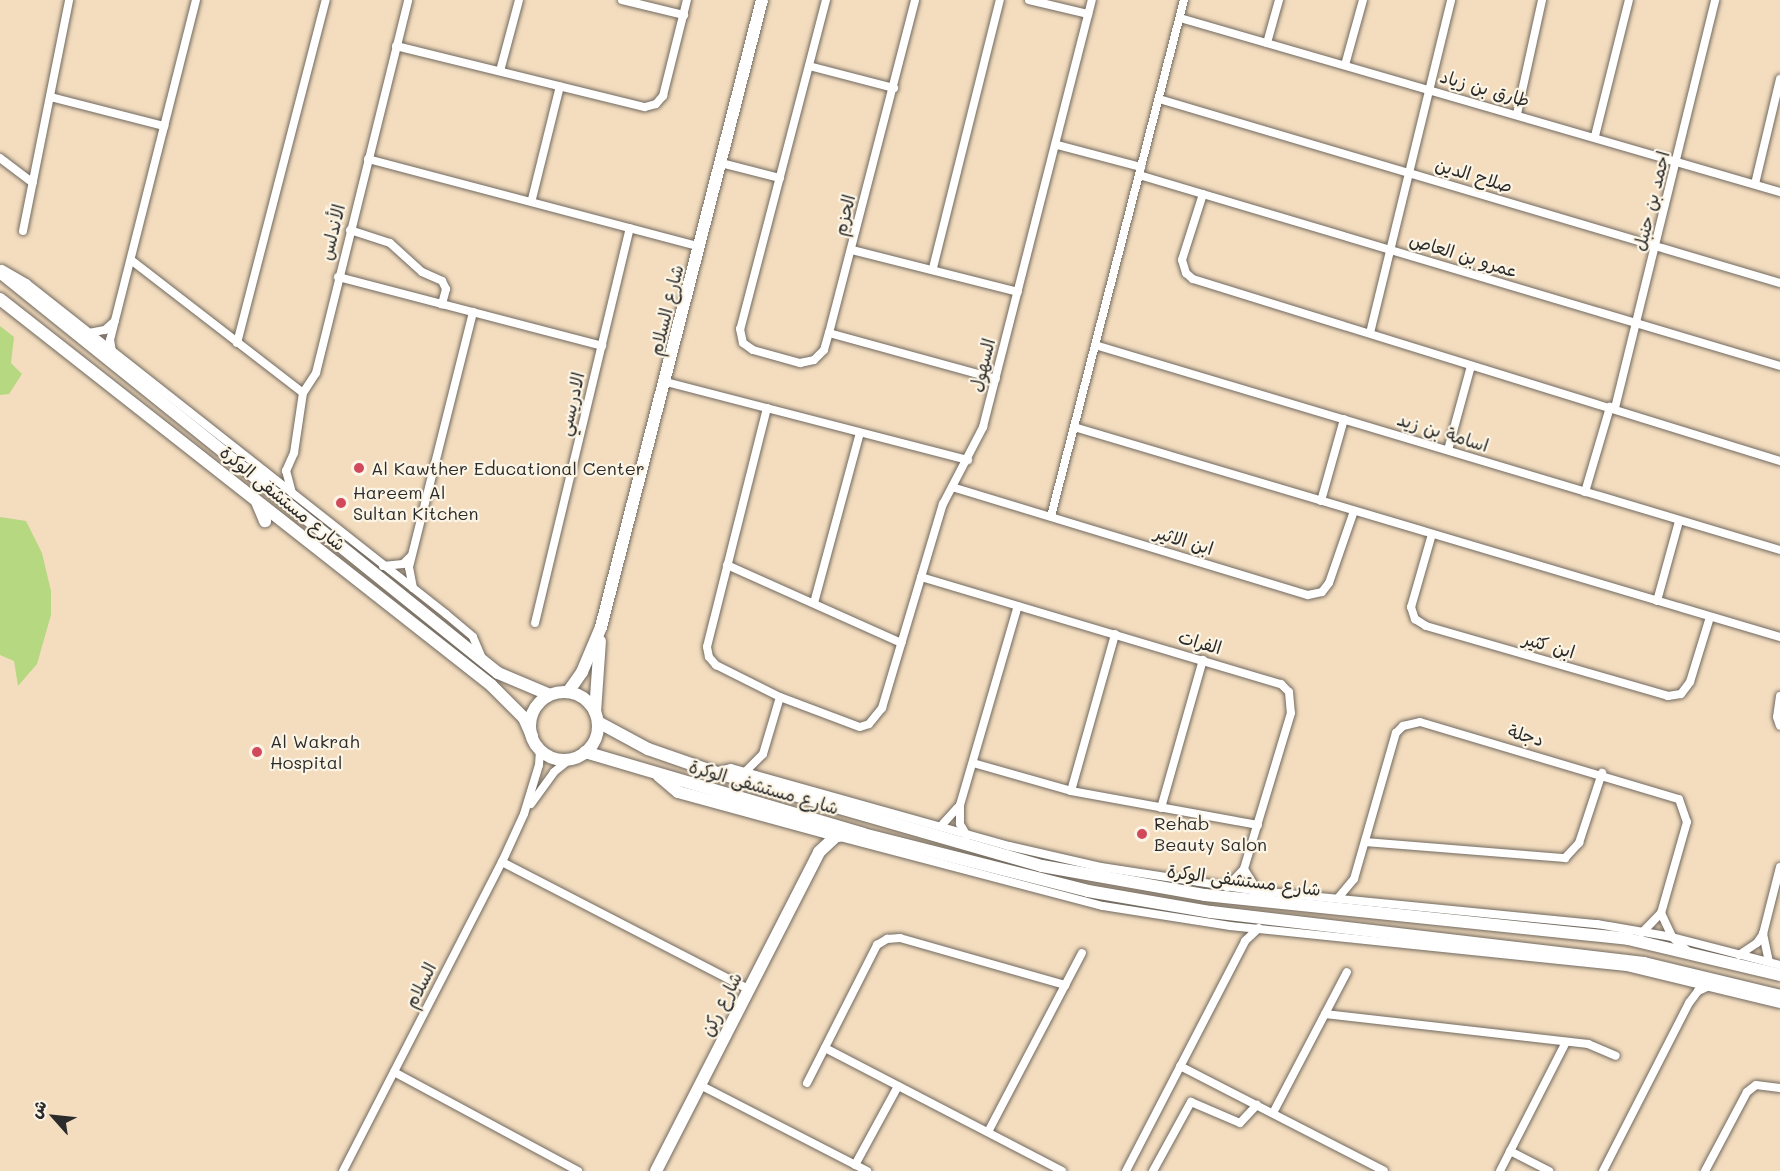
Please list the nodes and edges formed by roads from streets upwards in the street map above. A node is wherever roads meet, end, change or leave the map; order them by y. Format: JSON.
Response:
{"nodes":[{"id":1,"x":69,"y":0,"type":"edge"},
{"id":2,"x":196,"y":0,"type":"edge"},
{"id":3,"x":326,"y":0,"type":"edge"},
{"id":4,"x":408,"y":0,"type":"edge"},
{"id":5,"x":519,"y":0,"type":"edge"},
{"id":6,"x":622,"y":0,"type":"edge"},
{"id":7,"x":687,"y":0,"type":"edge"},
{"id":8,"x":762,"y":0,"type":"edge"},
{"id":9,"x":826,"y":0,"type":"edge"},
{"id":10,"x":915,"y":0,"type":"edge"},
{"id":11,"x":1000,"y":0,"type":"edge"},
{"id":12,"x":1029,"y":0,"type":"edge"},
{"id":13,"x":1092,"y":0,"type":"edge"},
{"id":14,"x":1184,"y":0,"type":"edge"},
{"id":15,"x":1279,"y":0,"type":"edge"},
{"id":16,"x":1363,"y":0,"type":"edge"},
{"id":17,"x":1451,"y":0,"type":"edge"},
{"id":18,"x":1542,"y":0,"type":"edge"},
{"id":19,"x":1629,"y":0,"type":"edge"},
{"id":20,"x":1715,"y":0,"type":"edge"},
{"id":21,"x":1088,"y":14,"type":"junction"},
{"id":22,"x":684,"y":15,"type":"junction"},
{"id":23,"x":1180,"y":18,"type":"junction"},
{"id":24,"x":1267,"y":43,"type":"junction"},
{"id":25,"x":396,"y":46,"type":"junction"},
{"id":26,"x":1345,"y":65,"type":"junction"},
{"id":27,"x":808,"y":66,"type":"junction"},
{"id":28,"x":500,"y":71,"type":"junction"},
{"id":29,"x":1780,"y":79,"type":"edge"},
{"id":30,"x":561,"y":86,"type":"junction"},
{"id":31,"x":894,"y":87,"type":"junction"},
{"id":32,"x":1430,"y":90,"type":"junction"},
{"id":33,"x":51,"y":97,"type":"junction"},
{"id":34,"x":1159,"y":99,"type":"junction"},
{"id":35,"x":1517,"y":114,"type":"junction"},
{"id":36,"x":164,"y":126,"type":"junction"},
{"id":37,"x":1595,"y":136,"type":"junction"},
{"id":38,"x":1056,"y":145,"type":"junction"},
{"id":39,"x":0,"y":158,"type":"edge"},
{"id":40,"x":368,"y":159,"type":"junction"},
{"id":41,"x":1678,"y":161,"type":"junction"},
{"id":42,"x":721,"y":163,"type":"junction"},
{"id":43,"x":1140,"y":171,"type":"junction"},
{"id":44,"x":1410,"y":173,"type":"junction"},
{"id":45,"x":780,"y":178,"type":"junction"},
{"id":46,"x":33,"y":183,"type":"junction"},
{"id":47,"x":1755,"y":184,"type":"junction"},
{"id":48,"x":1780,"y":192,"type":"edge"},
{"id":49,"x":1203,"y":194,"type":"junction"},
{"id":50,"x":532,"y":199,"type":"junction"},
{"id":51,"x":630,"y":228,"type":"junction"},
{"id":52,"x":350,"y":230,"type":"junction"},
{"id":53,"x":23,"y":231,"type":"dead end"},
{"id":54,"x":1657,"y":246,"type":"junction"},
{"id":55,"x":700,"y":247,"type":"junction"},
{"id":56,"x":852,"y":250,"type":"junction"},
{"id":57,"x":1391,"y":250,"type":"junction"},
{"id":58,"x":131,"y":260,"type":"junction"},
{"id":59,"x":933,"y":268,"type":"junction"},
{"id":60,"x":0,"y":270,"type":"edge"},
{"id":61,"x":338,"y":277,"type":"junction"},
{"id":62,"x":1780,"y":283,"type":"edge"},
{"id":63,"x":1018,"y":292,"type":"junction"},
{"id":64,"x":0,"y":299,"type":"edge"},
{"id":65,"x":442,"y":304,"type":"junction"},
{"id":66,"x":473,"y":312,"type":"junction"},
{"id":67,"x":117,"y":319,"type":"junction"},
{"id":68,"x":1637,"y":323,"type":"junction"},
{"id":69,"x":89,"y":333,"type":"junction"},
{"id":70,"x":829,"y":333,"type":"junction"},
{"id":71,"x":1370,"y":333,"type":"junction"},
{"id":72,"x":237,"y":343,"type":"junction"},
{"id":73,"x":1095,"y":345,"type":"junction"},
{"id":74,"x":602,"y":346,"type":"junction"},
{"id":75,"x":111,"y":351,"type":"junction"},
{"id":76,"x":1471,"y":366,"type":"junction"},
{"id":77,"x":1780,"y":366,"type":"edge"},
{"id":78,"x":118,"y":369,"type":"junction"},
{"id":79,"x":78,"y":371,"type":"dead end"},
{"id":80,"x":102,"y":377,"type":"junction"},
{"id":81,"x":996,"y":379,"type":"junction"},
{"id":82,"x":666,"y":382,"type":"junction"},
{"id":83,"x":303,"y":393,"type":"junction"},
{"id":84,"x":767,"y":408,"type":"junction"},
{"id":85,"x":1613,"y":408,"type":"junction"},
{"id":86,"x":1344,"y":419,"type":"junction"},
{"id":87,"x":1074,"y":427,"type":"junction"},
{"id":88,"x":860,"y":433,"type":"junction"},
{"id":89,"x":1448,"y":450,"type":"junction"},
{"id":90,"x":968,"y":460,"type":"junction"},
{"id":91,"x":1780,"y":461,"type":"edge"},
{"id":92,"x":237,"y":467,"type":"junction"},
{"id":93,"x":286,"y":471,"type":"junction"},
{"id":94,"x":266,"y":476,"type":"junction"},
{"id":95,"x":952,"y":487,"type":"junction"},
{"id":96,"x":1585,"y":492,"type":"junction"},
{"id":97,"x":294,"y":495,"type":"junction"},
{"id":98,"x":255,"y":498,"type":"junction"},
{"id":99,"x":1321,"y":501,"type":"junction"},
{"id":100,"x":1354,"y":511,"type":"junction"},
{"id":101,"x":1051,"y":516,"type":"junction"},
{"id":102,"x":1679,"y":520,"type":"junction"},
{"id":103,"x":265,"y":521,"type":"dead end"},
{"id":104,"x":1432,"y":534,"type":"junction"},
{"id":105,"x":1780,"y":550,"type":"edge"},
{"id":106,"x":412,"y":556,"type":"junction"},
{"id":107,"x":727,"y":565,"type":"junction"},
{"id":108,"x":382,"y":566,"type":"junction"},
{"id":109,"x":921,"y":577,"type":"junction"},
{"id":110,"x":413,"y":588,"type":"junction"},
{"id":111,"x":1657,"y":601,"type":"junction"},
{"id":112,"x":814,"y":603,"type":"junction"},
{"id":113,"x":1018,"y":606,"type":"junction"},
{"id":114,"x":1710,"y":617,"type":"junction"},
{"id":115,"x":535,"y":623,"type":"dead end"},
{"id":116,"x":601,"y":627,"type":"junction"},
{"id":117,"x":1115,"y":634,"type":"junction"},
{"id":118,"x":1780,"y":637,"type":"edge"},
{"id":119,"x":901,"y":643,"type":"junction"},
{"id":120,"x":1203,"y":660,"type":"junction"},
{"id":121,"x":484,"y":663,"type":"junction"},
{"id":122,"x":568,"y":692,"type":"junction"},
{"id":123,"x":550,"y":695,"type":"junction"},
{"id":124,"x":1780,"y":696,"type":"edge"},
{"id":125,"x":780,"y":697,"type":"junction"},
{"id":126,"x":597,"y":717,"type":"junction"},
{"id":127,"x":1780,"y":726,"type":"edge"},
{"id":128,"x":532,"y":736,"type":"junction"},
{"id":129,"x":540,"y":749,"type":"junction"},
{"id":130,"x":585,"y":752,"type":"junction"},
{"id":131,"x":763,"y":754,"type":"junction"},
{"id":132,"x":570,"y":759,"type":"junction"},
{"id":133,"x":973,"y":763,"type":"junction"},
{"id":134,"x":714,"y":772,"type":"junction"},
{"id":135,"x":745,"y":772,"type":"junction"},
{"id":136,"x":656,"y":773,"type":"junction"},
{"id":137,"x":1602,"y":773,"type":"junction"},
{"id":138,"x":772,"y":779,"type":"junction"},
{"id":139,"x":1071,"y":791,"type":"junction"},
{"id":140,"x":960,"y":804,"type":"junction"},
{"id":141,"x":1161,"y":808,"type":"junction"},
{"id":142,"x":524,"y":814,"type":"junction"},
{"id":143,"x":1258,"y":825,"type":"junction"},
{"id":144,"x":941,"y":826,"type":"junction"},
{"id":145,"x":811,"y":830,"type":"junction"},
{"id":146,"x":964,"y":833,"type":"junction"},
{"id":147,"x":863,"y":834,"type":"junction"},
{"id":148,"x":836,"y":836,"type":"junction"},
{"id":149,"x":1365,"y":842,"type":"junction"},
{"id":150,"x":977,"y":847,"type":"junction"},
{"id":151,"x":819,"y":852,"type":"junction"},
{"id":152,"x":502,"y":862,"type":"junction"},
{"id":153,"x":1780,"y":867,"type":"edge"},
{"id":154,"x":1244,"y":869,"type":"junction"},
{"id":155,"x":1354,"y":879,"type":"junction"},
{"id":156,"x":1227,"y":887,"type":"junction"},
{"id":157,"x":1258,"y":891,"type":"junction"},
{"id":158,"x":1205,"y":895,"type":"junction"},
{"id":159,"x":1338,"y":898,"type":"junction"},
{"id":160,"x":1367,"y":901,"type":"junction"},
{"id":161,"x":1211,"y":912,"type":"junction"},
{"id":162,"x":1661,"y":914,"type":"junction"},
{"id":163,"x":1230,"y":926,"type":"junction"},
{"id":164,"x":1259,"y":928,"type":"junction"},
{"id":165,"x":1644,"y":932,"type":"junction"},
{"id":166,"x":1763,"y":934,"type":"junction"},
{"id":167,"x":1672,"y":937,"type":"junction"},
{"id":168,"x":1628,"y":939,"type":"junction"},
{"id":169,"x":1241,"y":949,"type":"junction"},
{"id":170,"x":1082,"y":953,"type":"dead end"},
{"id":171,"x":1690,"y":953,"type":"junction"},
{"id":172,"x":1739,"y":955,"type":"junction"},
{"id":173,"x":1769,"y":962,"type":"junction"},
{"id":174,"x":1780,"y":965,"type":"edge"},
{"id":175,"x":1666,"y":967,"type":"junction"},
{"id":176,"x":1347,"y":972,"type":"dead end"},
{"id":177,"x":1780,"y":975,"type":"edge"},
{"id":178,"x":1680,"y":979,"type":"junction"},
{"id":179,"x":1730,"y":983,"type":"junction"},
{"id":180,"x":1065,"y":985,"type":"junction"},
{"id":181,"x":1705,"y":986,"type":"junction"},
{"id":182,"x":748,"y":989,"type":"junction"},
{"id":183,"x":1780,"y":996,"type":"edge"},
{"id":184,"x":1689,"y":1003,"type":"junction"},
{"id":185,"x":1780,"y":1004,"type":"edge"},
{"id":186,"x":1325,"y":1014,"type":"junction"},
{"id":187,"x":1566,"y":1042,"type":"junction"},
{"id":188,"x":825,"y":1048,"type":"junction"},
{"id":189,"x":1616,"y":1056,"type":"dead end"},
{"id":190,"x":1180,"y":1066,"type":"junction"},
{"id":191,"x":394,"y":1072,"type":"junction"},
{"id":192,"x":807,"y":1083,"type":"dead end"},
{"id":193,"x":700,"y":1085,"type":"junction"},
{"id":194,"x":898,"y":1086,"type":"junction"},
{"id":195,"x":1780,"y":1088,"type":"edge"},
{"id":196,"x":1257,"y":1105,"type":"junction"},
{"id":197,"x":1272,"y":1113,"type":"junction"},
{"id":198,"x":988,"y":1132,"type":"junction"},
{"id":199,"x":1510,"y":1151,"type":"junction"},
{"id":200,"x":855,"y":1165,"type":"junction"},
{"id":201,"x":343,"y":1171,"type":"edge"},
{"id":202,"x":578,"y":1171,"type":"edge"},
{"id":203,"x":656,"y":1171,"type":"edge"},
{"id":204,"x":867,"y":1171,"type":"edge"},
{"id":205,"x":1062,"y":1171,"type":"edge"},
{"id":206,"x":1126,"y":1171,"type":"edge"},
{"id":207,"x":1153,"y":1171,"type":"edge"},
{"id":208,"x":1384,"y":1171,"type":"edge"},
{"id":209,"x":1500,"y":1171,"type":"edge"},
{"id":210,"x":1549,"y":1171,"type":"edge"},
{"id":211,"x":1603,"y":1171,"type":"edge"},
{"id":212,"x":1705,"y":1171,"type":"edge"}],
"edges":[{"from":1,"to":33,"type":"street"},
{"from":2,"to":36,"type":"street"},
{"from":3,"to":72,"type":"street"},
{"from":4,"to":25,"type":"street","name":"الأندلس"},
{"from":5,"to":28,"type":"street"},
{"from":6,"to":22,"type":"street"},
{"from":7,"to":22,"type":"street"},
{"from":8,"to":42,"type":"street","name":"شارع السلام"},
{"from":9,"to":27,"type":"street"},
{"from":10,"to":31,"type":"street","name":"الحزم"},
{"from":11,"to":59,"type":"street"},
{"from":12,"to":21,"type":"street"},
{"from":13,"to":21,"type":"street","name":"السهول"},
{"from":14,"to":23,"type":"street"},
{"from":15,"to":24,"type":"street"},
{"from":16,"to":26,"type":"street"},
{"from":17,"to":32,"type":"street"},
{"from":18,"to":35,"type":"street"},
{"from":19,"to":37,"type":"street"},
{"from":20,"to":41,"type":"street","name":"احمد بن حنبل"},
{"from":21,"to":38,"type":"street","name":"السهول"},
{"from":22,"to":30,"type":"street"},
{"from":23,"to":24,"type":"street","name":"طارق بن زياد"},
{"from":23,"to":34,"type":"street"},
{"from":24,"to":26,"type":"street","name":"طارق بن زياد"},
{"from":25,"to":28,"type":"street"},
{"from":25,"to":40,"type":"street","name":"الأندلس"},
{"from":26,"to":32,"type":"street","name":"طارق بن زياد"},
{"from":27,"to":31,"type":"street"},
{"from":27,"to":45,"type":"street"},
{"from":28,"to":30,"type":"street"},
{"from":29,"to":47,"type":"street"},
{"from":30,"to":50,"type":"street"},
{"from":31,"to":56,"type":"street","name":"الحزم"},
{"from":32,"to":35,"type":"street","name":"طارق بن زياد"},
{"from":32,"to":44,"type":"street"},
{"from":33,"to":36,"type":"street"},
{"from":33,"to":46,"type":"street"},
{"from":34,"to":43,"type":"street"},
{"from":34,"to":44,"type":"street","name":"صلاح الدين"},
{"from":35,"to":37,"type":"street","name":"طارق بن زياد"},
{"from":36,"to":58,"type":"street"},
{"from":37,"to":41,"type":"street","name":"طارق بن زياد"},
{"from":38,"to":43,"type":"street","name":"عمرو بن العاص"},
{"from":38,"to":63,"type":"street","name":"السهول"},
{"from":39,"to":46,"type":"street"},
{"from":40,"to":50,"type":"street"},
{"from":40,"to":52,"type":"street","name":"الأندلس"},
{"from":41,"to":47,"type":"street","name":"طارق بن زياد"},
{"from":41,"to":54,"type":"street","name":"احمد بن حنبل"},
{"from":42,"to":45,"type":"street"},
{"from":42,"to":55,"type":"street","name":"شارع السلام"},
{"from":43,"to":49,"type":"street","name":"عمرو بن العاص"},
{"from":43,"to":73,"type":"street"},
{"from":44,"to":54,"type":"street","name":"صلاح الدين"},
{"from":44,"to":57,"type":"street"},
{"from":45,"to":70,"type":"street","name":"الحزم"},
{"from":46,"to":53,"type":"street"},
{"from":47,"to":48,"type":"street","name":"طارق بن زياد"},
{"from":49,"to":57,"type":"street","name":"عمرو بن العاص"},
{"from":49,"to":71,"type":"street"},
{"from":50,"to":51,"type":"street"},
{"from":51,"to":55,"type":"street"},
{"from":51,"to":74,"type":"street","name":"الادريسي"},
{"from":52,"to":61,"type":"street","name":"الأندلس"},
{"from":52,"to":65,"type":"street"},
{"from":54,"to":62,"type":"street","name":"صلاح الدين"},
{"from":54,"to":68,"type":"street","name":"احمد بن حنبل"},
{"from":55,"to":82,"type":"street","name":"شارع السلام"},
{"from":56,"to":59,"type":"street"},
{"from":56,"to":70,"type":"street","name":"الحزم"},
{"from":57,"to":68,"type":"street","name":"عمرو بن العاص"},
{"from":57,"to":71,"type":"street"},
{"from":58,"to":67,"type":"street"},
{"from":58,"to":72,"type":"street"},
{"from":59,"to":63,"type":"street"},
{"from":60,"to":69,"type":"street","name":"شارع مستشفى الوكرة"},
{"from":60,"to":78,"type":"street","name":"شارع مستشفى الوكرة"},
{"from":61,"to":65,"type":"street"},
{"from":61,"to":83,"type":"street","name":"الأندلس"},
{"from":63,"to":81,"type":"street","name":"السهول"},
{"from":64,"to":80,"type":"street","name":"شارع مستشفى الوكرة"},
{"from":65,"to":66,"type":"street"},
{"from":66,"to":74,"type":"street"},
{"from":66,"to":106,"type":"street"},
{"from":67,"to":69,"type":"street"},
{"from":67,"to":75,"type":"street"},
{"from":68,"to":77,"type":"street","name":"عمرو بن العاص"},
{"from":68,"to":85,"type":"street","name":"احمد بن حنبل"},
{"from":69,"to":75,"type":"street","name":"شارع مستشفى الوكرة"},
{"from":70,"to":81,"type":"street"},
{"from":71,"to":76,"type":"street"},
{"from":72,"to":83,"type":"street"},
{"from":73,"to":86,"type":"street","name":"اسامة بن زيد"},
{"from":73,"to":87,"type":"street"},
{"from":74,"to":115,"type":"street","name":"الادريسي"},
{"from":75,"to":78,"type":"street"},
{"from":75,"to":94,"type":"street","name":"شارع مستشفى الوكرة"},
{"from":76,"to":85,"type":"street"},
{"from":76,"to":89,"type":"street"},
{"from":78,"to":92,"type":"street","name":"شارع مستشفى الوكرة"},
{"from":79,"to":80,"type":"street"},
{"from":80,"to":98,"type":"street","name":"شارع مستشفى الوكرة"},
{"from":81,"to":90,"type":"street","name":"السهول"},
{"from":82,"to":84,"type":"street"},
{"from":82,"to":116,"type":"street","name":"شارع السلام"},
{"from":83,"to":93,"type":"street","name":"الأندلس"},
{"from":84,"to":88,"type":"street"},
{"from":84,"to":107,"type":"street"},
{"from":85,"to":91,"type":"street"},
{"from":85,"to":96,"type":"street","name":"احمد بن حنبل"},
{"from":86,"to":89,"type":"street","name":"اسامة بن زيد"},
{"from":86,"to":99,"type":"street"},
{"from":87,"to":99,"type":"street"},
{"from":87,"to":101,"type":"street"},
{"from":88,"to":90,"type":"street"},
{"from":88,"to":112,"type":"street"},
{"from":89,"to":96,"type":"street","name":"اسامة بن زيد"},
{"from":90,"to":95,"type":"street","name":"السهول"},
{"from":92,"to":94,"type":"street"},
{"from":92,"to":121,"type":"street","name":"شارع مستشفى الوكرة"},
{"from":93,"to":94,"type":"street"},
{"from":93,"to":97,"type":"street"},
{"from":94,"to":97,"type":"street","name":"شارع مستشفى الوكرة"},
{"from":95,"to":101,"type":"street","name":"ابن الاثير"},
{"from":95,"to":109,"type":"street","name":"السهول"},
{"from":96,"to":102,"type":"street","name":"اسامة بن زيد"},
{"from":97,"to":108,"type":"street","name":"شارع مستشفى الوكرة"},
{"from":98,"to":103,"type":"street"},
{"from":98,"to":128,"type":"street","name":"شارع مستشفى الوكرة"},
{"from":99,"to":100,"type":"street"},
{"from":100,"to":101,"type":"street","name":"ابن الاثير"},
{"from":100,"to":104,"type":"street"},
{"from":102,"to":105,"type":"street","name":"اسامة بن زيد"},
{"from":102,"to":111,"type":"street"},
{"from":104,"to":111,"type":"street"},
{"from":104,"to":114,"type":"street","name":"ابن كثير"},
{"from":106,"to":108,"type":"street"},
{"from":106,"to":110,"type":"street"},
{"from":107,"to":112,"type":"street"},
{"from":107,"to":125,"type":"street"},
{"from":108,"to":110,"type":"street","name":"شارع مستشفى الوكرة"},
{"from":109,"to":113,"type":"street","name":"الفرات"},
{"from":109,"to":119,"type":"street","name":"السهول"},
{"from":110,"to":121,"type":"street","name":"شارع مستشفى الوكرة"},
{"from":111,"to":114,"type":"street"},
{"from":112,"to":119,"type":"street"},
{"from":113,"to":117,"type":"street","name":"الفرات"},
{"from":113,"to":133,"type":"street"},
{"from":114,"to":118,"type":"street"},
{"from":116,"to":122,"type":"street","name":"شارع السلام"},
{"from":116,"to":126,"type":"street","name":"شارع السلام"},
{"from":117,"to":120,"type":"street","name":"الفرات"},
{"from":117,"to":139,"type":"street"},
{"from":119,"to":125,"type":"street","name":"السهول"},
{"from":120,"to":141,"type":"street"},
{"from":120,"to":143,"type":"street","name":"الفرات"},
{"from":121,"to":123,"type":"street","name":"شارع مستشفى الوكرة"},
{"from":122,"to":123,"type":"street"},
{"from":122,"to":126,"type":"street"},
{"from":123,"to":128,"type":"street"},
{"from":124,"to":127,"type":"street"},
{"from":125,"to":131,"type":"street"},
{"from":126,"to":130,"type":"street"},
{"from":126,"to":134,"type":"street","name":"شارع مستشفى الوكرة"},
{"from":128,"to":129,"type":"street"},
{"from":129,"to":132,"type":"street"},
{"from":129,"to":142,"type":"street","name":"السلام"},
{"from":130,"to":132,"type":"street"},
{"from":130,"to":136,"type":"street","name":"شارع مستشفى الوكرة"},
{"from":131,"to":135,"type":"street"},
{"from":131,"to":138,"type":"street"},
{"from":132,"to":142,"type":"street","name":"السلام"},
{"from":133,"to":139,"type":"street"},
{"from":133,"to":140,"type":"street"},
{"from":134,"to":135,"type":"street","name":"شارع مستشفى الوكرة"},
{"from":134,"to":150,"type":"street","name":"شارع مستشفى الوكرة"},
{"from":135,"to":138,"type":"street","name":"شارع مستشفى الوكرة"},
{"from":136,"to":145,"type":"street","name":"شارع مستشفى الوكرة"},
{"from":136,"to":147,"type":"street","name":"شارع مستشفى الوكرة"},
{"from":137,"to":149,"type":"street"},
{"from":137,"to":149,"type":"street","name":"دجلة"},
{"from":137,"to":162,"type":"street","name":"دجلة"},
{"from":138,"to":144,"type":"street","name":"شارع مستشفى الوكرة"},
{"from":139,"to":141,"type":"street"},
{"from":140,"to":144,"type":"street"},
{"from":140,"to":146,"type":"street"},
{"from":141,"to":143,"type":"street"},
{"from":142,"to":152,"type":"street","name":"السلام"},
{"from":143,"to":154,"type":"street","name":"الفرات"},
{"from":144,"to":146,"type":"street","name":"شارع مستشفى الوكرة"},
{"from":145,"to":148,"type":"street","name":"شارع مستشفى الوكرة"},
{"from":145,"to":151,"type":"street"},
{"from":146,"to":150,"type":"street"},
{"from":146,"to":156,"type":"street","name":"شارع مستشفى الوكرة"},
{"from":147,"to":148,"type":"street","name":"شارع مستشفى الوكرة"},
{"from":147,"to":161,"type":"street","name":"شارع مستشفى الوكرة"},
{"from":148,"to":151,"type":"street","name":"شارع ركن"},
{"from":148,"to":163,"type":"street","name":"شارع مستشفى الوكرة"},
{"from":149,"to":155,"type":"street","name":"دجلة"},
{"from":150,"to":158,"type":"street","name":"شارع مستشفى الوكرة"},
{"from":151,"to":182,"type":"street","name":"شارع ركن"},
{"from":152,"to":182,"type":"street"},
{"from":152,"to":191,"type":"street","name":"السلام"},
{"from":153,"to":166,"type":"street"},
{"from":154,"to":156,"type":"street","name":"الفرات"},
{"from":154,"to":157,"type":"street"},
{"from":155,"to":159,"type":"street","name":"دجلة"},
{"from":155,"to":160,"type":"street"},
{"from":156,"to":157,"type":"street","name":"شارع مستشفى الوكرة"},
{"from":156,"to":158,"type":"street","name":"الفرات"},
{"from":157,"to":159,"type":"street","name":"شارع مستشفى الوكرة"},
{"from":158,"to":168,"type":"street","name":"شارع مستشفى الوكرة"},
{"from":159,"to":160,"type":"street","name":"شارع مستشفى الوكرة"},
{"from":160,"to":165,"type":"street","name":"شارع مستشفى الوكرة"},
{"from":161,"to":163,"type":"street"},
{"from":161,"to":175,"type":"street","name":"شارع مستشفى الوكرة"},
{"from":162,"to":165,"type":"street","name":"دجلة"},
{"from":162,"to":167,"type":"street"},
{"from":163,"to":164,"type":"street","name":"شارع مستشفى الوكرة"},
{"from":163,"to":169,"type":"street"},
{"from":164,"to":169,"type":"street"},
{"from":164,"to":178,"type":"street","name":"شارع مستشفى الوكرة"},
{"from":165,"to":167,"type":"street","name":"شارع مستشفى الوكرة"},
{"from":165,"to":168,"type":"street","name":"دجلة"},
{"from":166,"to":172,"type":"street"},
{"from":166,"to":173,"type":"street"},
{"from":167,"to":171,"type":"street"},
{"from":167,"to":172,"type":"street","name":"شارع مستشفى الوكرة"},
{"from":168,"to":171,"type":"street","name":"شارع مستشفى الوكرة"},
{"from":169,"to":190,"type":"street"},
{"from":170,"to":180,"type":"street"},
{"from":171,"to":177,"type":"street","name":"شارع مستشفى الوكرة"},
{"from":172,"to":173,"type":"street","name":"شارع مستشفى الوكرة"},
{"from":173,"to":174,"type":"street","name":"شارع مستشفى الوكرة"},
{"from":175,"to":178,"type":"street"},
{"from":175,"to":179,"type":"street","name":"شارع مستشفى الوكرة"},
{"from":176,"to":186,"type":"street"},
{"from":178,"to":181,"type":"street","name":"شارع مستشفى الوكرة"},
{"from":178,"to":184,"type":"street"},
{"from":179,"to":181,"type":"street"},
{"from":179,"to":183,"type":"street","name":"شارع مستشفى الوكرة"},
{"from":180,"to":188,"type":"street"},
{"from":180,"to":198,"type":"street"},
{"from":181,"to":184,"type":"street"},
{"from":181,"to":185,"type":"street","name":"شارع مستشفى الوكرة"},
{"from":182,"to":193,"type":"street","name":"شارع ركن"},
{"from":184,"to":211,"type":"street"},
{"from":186,"to":187,"type":"street"},
{"from":186,"to":197,"type":"street"},
{"from":187,"to":189,"type":"street"},
{"from":187,"to":199,"type":"street"},
{"from":188,"to":192,"type":"street"},
{"from":188,"to":194,"type":"street"},
{"from":190,"to":196,"type":"street"},
{"from":190,"to":206,"type":"street"},
{"from":191,"to":201,"type":"street","name":"السلام"},
{"from":191,"to":202,"type":"street"},
{"from":193,"to":200,"type":"street"},
{"from":193,"to":203,"type":"street","name":"شارع ركن"},
{"from":194,"to":198,"type":"street"},
{"from":194,"to":200,"type":"street"},
{"from":195,"to":212,"type":"street"},
{"from":196,"to":197,"type":"street"},
{"from":196,"to":207,"type":"street"},
{"from":197,"to":208,"type":"street"},
{"from":198,"to":205,"type":"street"},
{"from":199,"to":209,"type":"street"},
{"from":199,"to":210,"type":"street"},
{"from":200,"to":204,"type":"street"}]}
